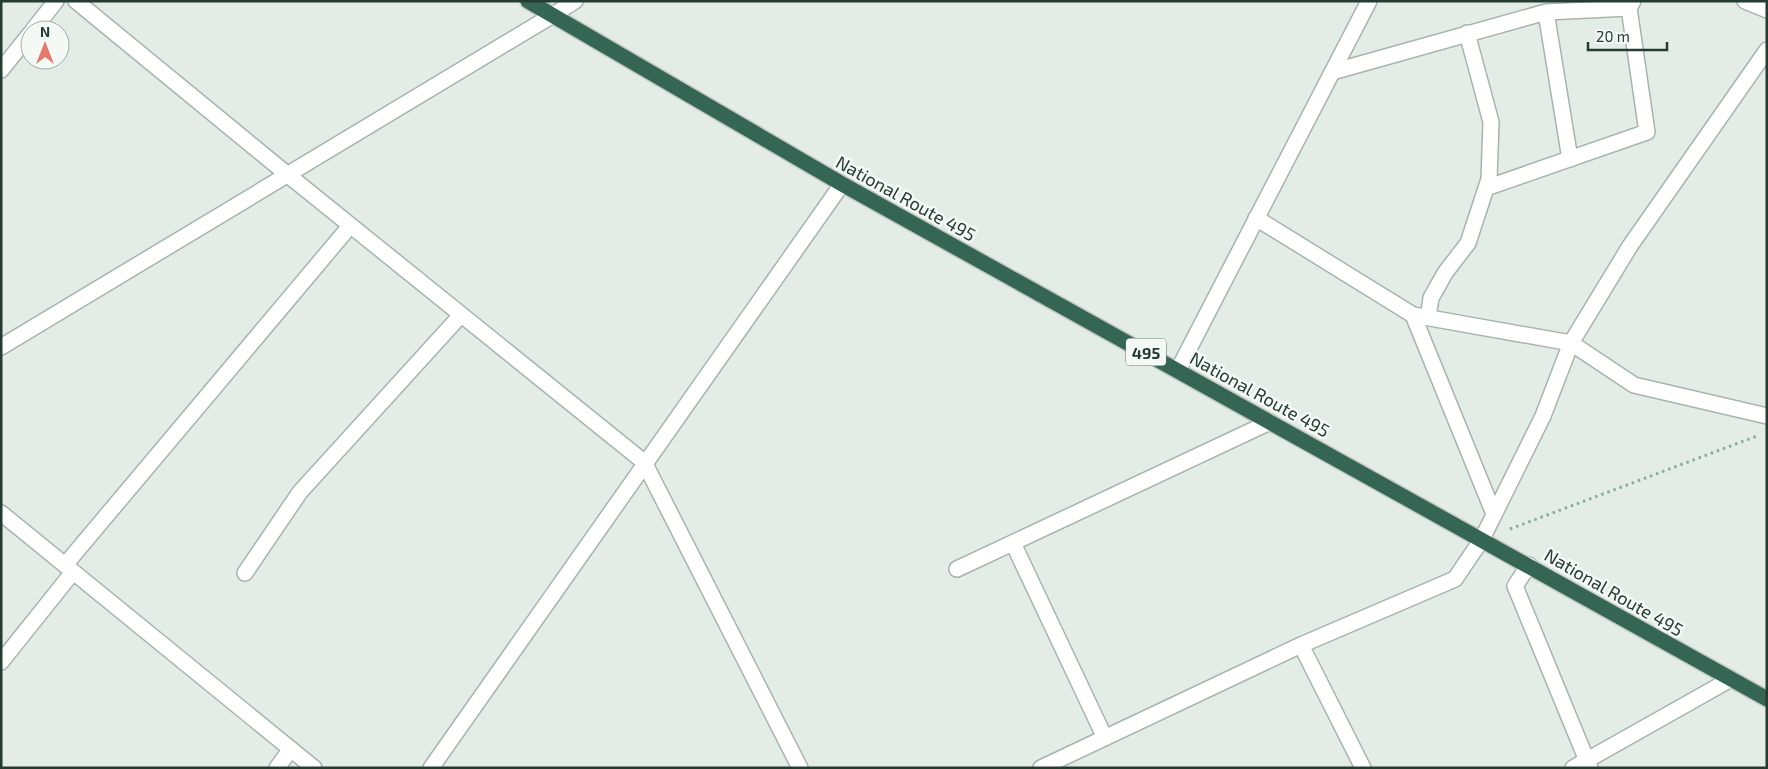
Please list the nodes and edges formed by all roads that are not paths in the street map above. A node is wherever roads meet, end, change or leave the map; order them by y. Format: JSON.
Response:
{"nodes":[{"id":1,"x":56,"y":1,"type":"edge"},
{"id":2,"x":76,"y":1,"type":"edge"},
{"id":3,"x":528,"y":1,"type":"edge"},
{"id":4,"x":575,"y":1,"type":"edge"},
{"id":5,"x":1369,"y":1,"type":"edge"},
{"id":6,"x":1745,"y":1,"type":"edge"},
{"id":7,"x":1631,"y":4,"type":"edge"},
{"id":8,"x":1767,"y":10,"type":"edge"},
{"id":9,"x":1546,"y":12,"type":"junction"},
{"id":10,"x":553,"y":15,"type":"junction"},
{"id":11,"x":41,"y":20,"type":"edge"},
{"id":12,"x":1467,"y":33,"type":"junction"},
{"id":13,"x":20,"y":46,"type":"edge"},
{"id":14,"x":1767,"y":50,"type":"edge"},
{"id":15,"x":1,"y":70,"type":"edge"},
{"id":16,"x":1332,"y":72,"type":"junction"},
{"id":17,"x":1570,"y":159,"type":"junction"},
{"id":18,"x":288,"y":175,"type":"junction"},
{"id":19,"x":842,"y":184,"type":"junction"},
{"id":20,"x":1486,"y":188,"type":"junction"},
{"id":21,"x":1256,"y":218,"type":"junction"},
{"id":22,"x":350,"y":226,"type":"junction"},
{"id":23,"x":461,"y":315,"type":"junction"},
{"id":24,"x":1413,"y":315,"type":"junction"},
{"id":25,"x":1428,"y":317,"type":"junction"},
{"id":26,"x":1571,"y":343,"type":"junction"},
{"id":27,"x":1,"y":347,"type":"edge"},
{"id":28,"x":1178,"y":370,"type":"junction"},
{"id":29,"x":1767,"y":416,"type":"edge"},
{"id":30,"x":1270,"y":422,"type":"junction"},
{"id":31,"x":644,"y":462,"type":"junction"},
{"id":32,"x":1,"y":513,"type":"edge"},
{"id":33,"x":1494,"y":514,"type":"junction"},
{"id":34,"x":1482,"y":539,"type":"junction"},
{"id":35,"x":1013,"y":543,"type":"junction"},
{"id":36,"x":1529,"y":565,"type":"junction"},
{"id":37,"x":69,"y":568,"type":"junction"},
{"id":38,"x":957,"y":570,"type":"dead end"},
{"id":39,"x":245,"y":572,"type":"dead end"},
{"id":40,"x":1301,"y":645,"type":"junction"},
{"id":41,"x":1,"y":662,"type":"edge"},
{"id":42,"x":1731,"y":680,"type":"junction"},
{"id":43,"x":1767,"y":699,"type":"edge"},
{"id":44,"x":1105,"y":738,"type":"junction"},
{"id":45,"x":290,"y":750,"type":"junction"},
{"id":46,"x":796,"y":766,"type":"edge"},
{"id":47,"x":1583,"y":766,"type":"edge"},
{"id":48,"x":277,"y":768,"type":"edge"},
{"id":49,"x":314,"y":768,"type":"edge"},
{"id":50,"x":431,"y":768,"type":"edge"},
{"id":51,"x":1041,"y":768,"type":"edge"},
{"id":52,"x":1363,"y":768,"type":"edge"}],
"edges":[{"from":1,"to":11,"type":"street"},
{"from":2,"to":18,"type":"street"},
{"from":3,"to":10,"type":"highway","name":"National Route 495","number":"495"},
{"from":4,"to":10,"type":"street"},
{"from":5,"to":16,"type":"street"},
{"from":6,"to":8,"type":"street"},
{"from":7,"to":9,"type":"street"},
{"from":7,"to":17,"type":"street"},
{"from":9,"to":12,"type":"street"},
{"from":9,"to":17,"type":"street"},
{"from":10,"to":18,"type":"street"},
{"from":10,"to":19,"type":"highway","name":"National Route 495","number":"495"},
{"from":12,"to":16,"type":"street"},
{"from":12,"to":20,"type":"street"},
{"from":13,"to":15,"type":"street"},
{"from":14,"to":26,"type":"street"},
{"from":16,"to":21,"type":"street"},
{"from":17,"to":20,"type":"street"},
{"from":18,"to":22,"type":"street"},
{"from":18,"to":27,"type":"street"},
{"from":19,"to":28,"type":"highway","name":"National Route 495","number":"495"},
{"from":19,"to":31,"type":"street"},
{"from":20,"to":25,"type":"street"},
{"from":21,"to":24,"type":"street"},
{"from":21,"to":28,"type":"street"},
{"from":22,"to":23,"type":"street"},
{"from":22,"to":37,"type":"street"},
{"from":23,"to":31,"type":"street"},
{"from":23,"to":39,"type":"street"},
{"from":24,"to":25,"type":"street"},
{"from":24,"to":33,"type":"street"},
{"from":25,"to":26,"type":"street"},
{"from":26,"to":29,"type":"street"},
{"from":26,"to":33,"type":"street"},
{"from":28,"to":30,"type":"highway","name":"National Route 495","number":"495"},
{"from":30,"to":34,"type":"highway","name":"National Route 495","number":"495"},
{"from":30,"to":35,"type":"street"},
{"from":31,"to":46,"type":"street"},
{"from":31,"to":50,"type":"street"},
{"from":32,"to":37,"type":"street"},
{"from":33,"to":34,"type":"street"},
{"from":34,"to":36,"type":"highway","name":"National Route 495","number":"495"},
{"from":34,"to":40,"type":"street"},
{"from":35,"to":38,"type":"street"},
{"from":35,"to":44,"type":"street"},
{"from":36,"to":42,"type":"highway","name":"National Route 495","number":"495"},
{"from":36,"to":47,"type":"street"},
{"from":37,"to":41,"type":"street"},
{"from":37,"to":45,"type":"street"},
{"from":40,"to":44,"type":"street"},
{"from":40,"to":52,"type":"street"},
{"from":42,"to":43,"type":"highway","name":"National Route 495","number":"495"},
{"from":42,"to":47,"type":"street"},
{"from":44,"to":51,"type":"street"},
{"from":45,"to":48,"type":"street"},
{"from":45,"to":49,"type":"street"}]}
